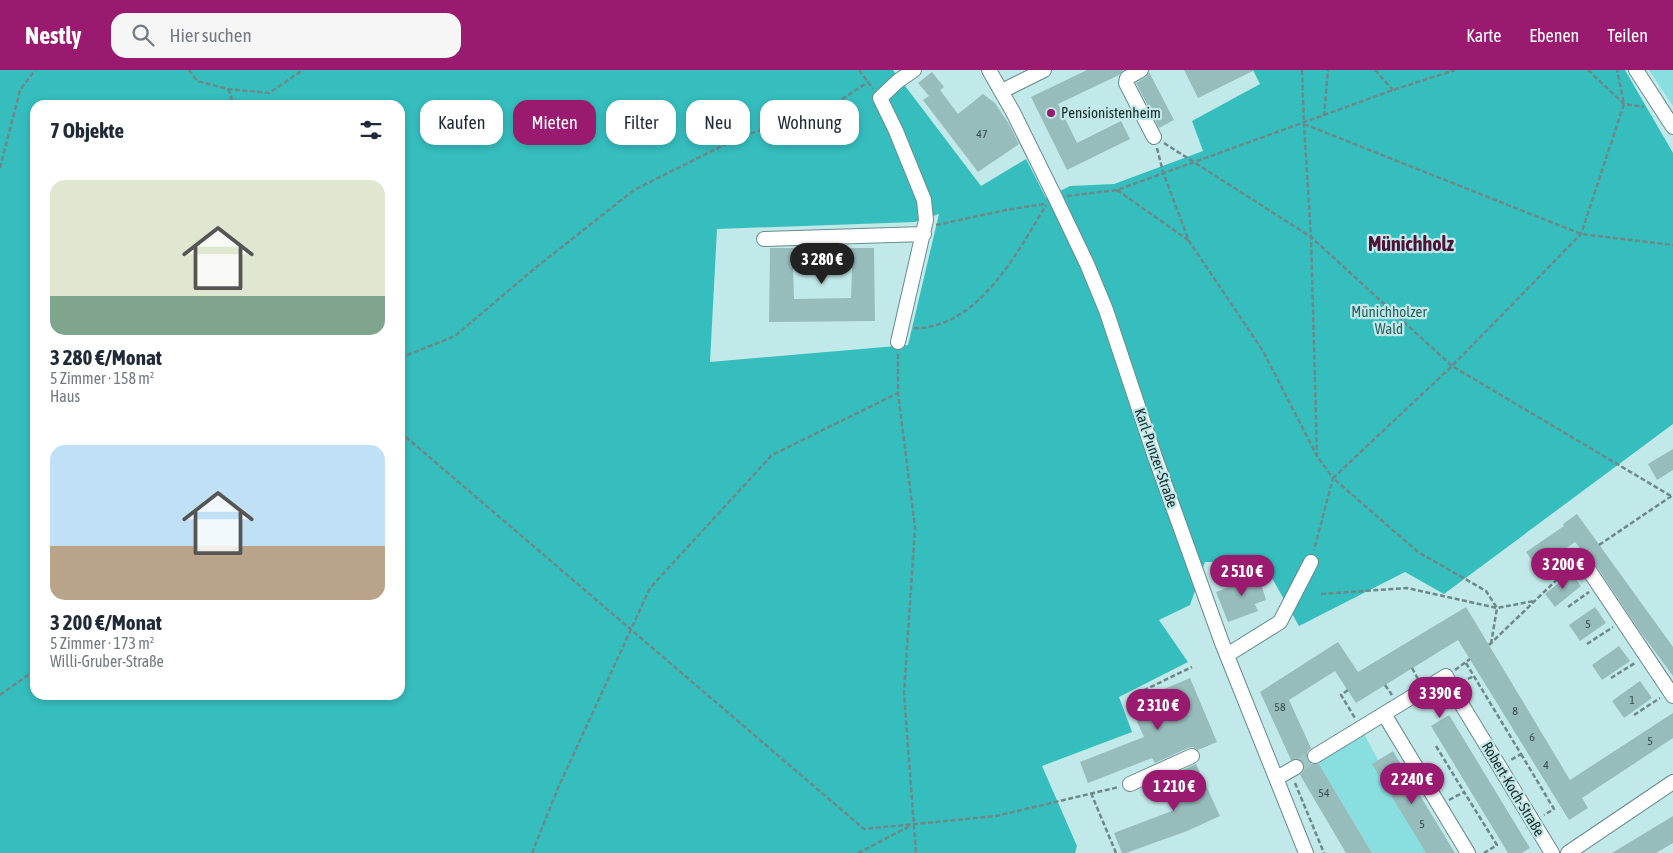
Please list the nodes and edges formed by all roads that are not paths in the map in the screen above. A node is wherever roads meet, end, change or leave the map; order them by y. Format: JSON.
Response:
{"nodes":[{"id":1,"x":914,"y":70,"type":"edge"},
{"id":2,"x":989,"y":70,"type":"edge"},
{"id":3,"x":1044,"y":70,"type":"edge"},
{"id":4,"x":1141,"y":70,"type":"edge"},
{"id":5,"x":1636,"y":70,"type":"edge"},
{"id":6,"x":1002,"y":91,"type":"junction"},
{"id":7,"x":1673,"y":127,"type":"edge"},
{"id":8,"x":1154,"y":137,"type":"road end"},
{"id":9,"x":925,"y":230,"type":"junction"},
{"id":10,"x":764,"y":239,"type":"dead end"},
{"id":11,"x":898,"y":342,"type":"road end"},
{"id":12,"x":1580,"y":557,"type":"road end"},
{"id":13,"x":1310,"y":562,"type":"road end"},
{"id":14,"x":1220,"y":650,"type":"junction"},
{"id":15,"x":1671,"y":694,"type":"edge"},
{"id":16,"x":1384,"y":714,"type":"junction"},
{"id":17,"x":1192,"y":756,"type":"dead end"},
{"id":18,"x":1315,"y":756,"type":"tunnel mouth"},
{"id":19,"x":1296,"y":767,"type":"tunnel mouth"},
{"id":20,"x":1277,"y":778,"type":"junction"},
{"id":21,"x":1673,"y":782,"type":"edge"},
{"id":22,"x":1130,"y":784,"type":"road end"},
{"id":23,"x":1306,"y":853,"type":"edge"},
{"id":24,"x":1468,"y":853,"type":"edge"},
{"id":25,"x":1552,"y":853,"type":"edge"},
{"id":26,"x":1568,"y":853,"type":"edge"}],
"edges":[{"from":1,"to":9,"type":"street"},
{"from":2,"to":6,"type":"street","name":"Karl-Punzer-Straße"},
{"from":3,"to":6,"type":"street"},
{"from":4,"to":8,"type":"street"},
{"from":5,"to":7,"type":"street"},
{"from":6,"to":14,"type":"street","name":"Karl-Punzer-Straße"},
{"from":9,"to":10,"type":"street"},
{"from":9,"to":11,"type":"street"},
{"from":12,"to":15,"type":"street"},
{"from":13,"to":14,"type":"street"},
{"from":14,"to":20,"type":"street","name":"Karl-Punzer-Straße"},
{"from":16,"to":18,"type":"street"},
{"from":16,"to":24,"type":"street"},
{"from":16,"to":25,"type":"street","name":"Robert-Koch-Straße"},
{"from":17,"to":22,"type":"street"},
{"from":19,"to":20,"type":"street"},
{"from":20,"to":23,"type":"street","name":"Karl-Punzer-Straße"},
{"from":21,"to":26,"type":"street"}]}
